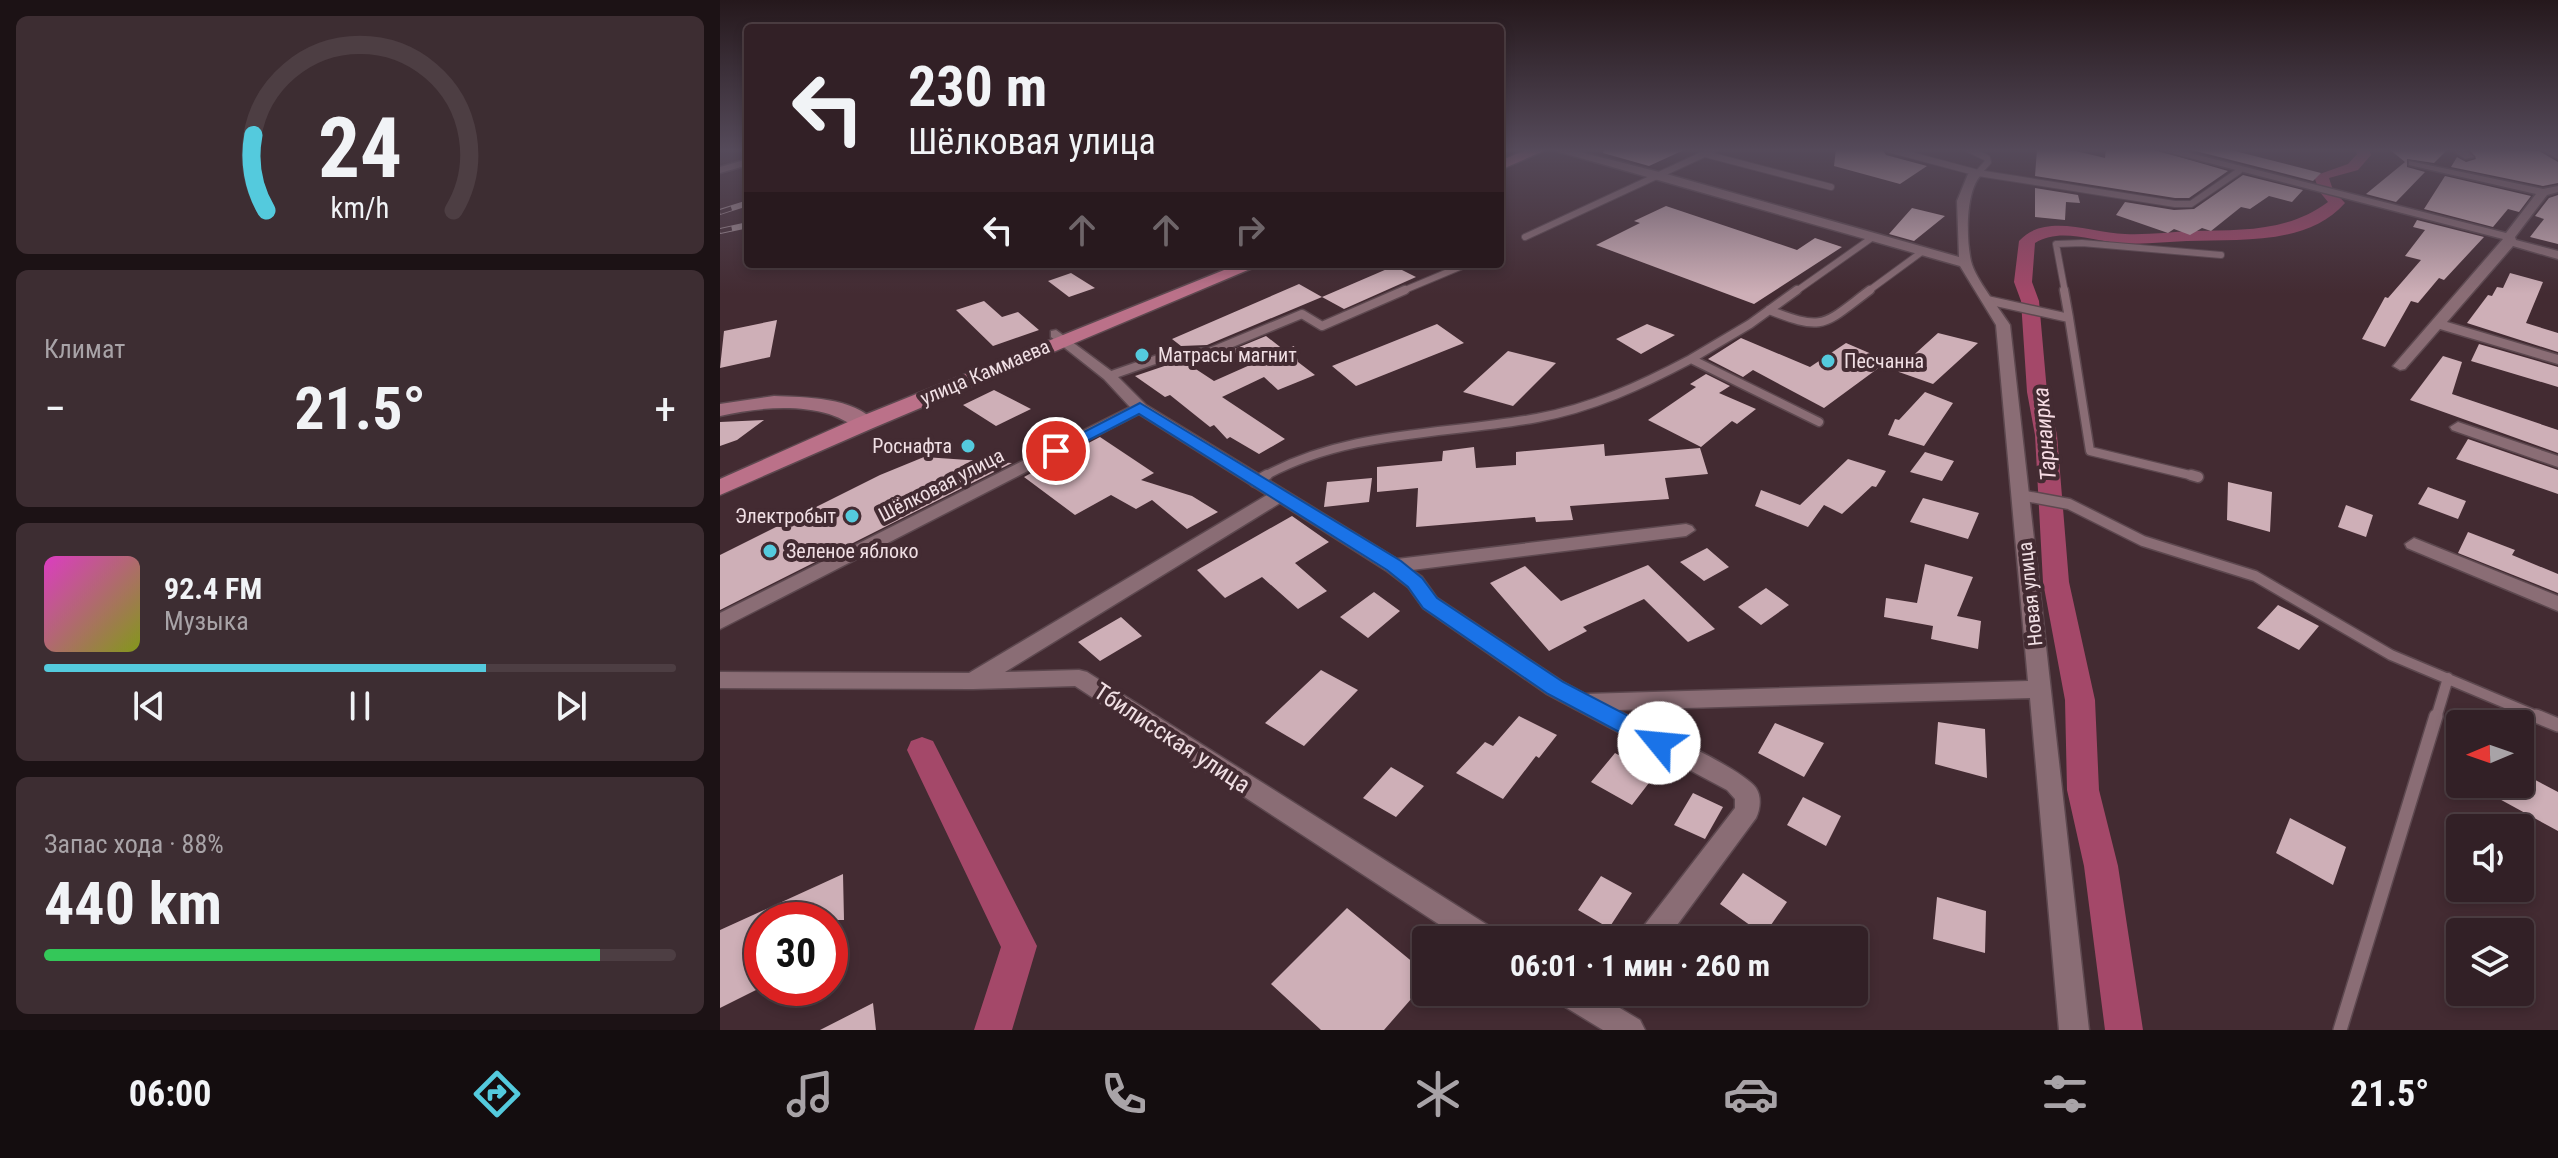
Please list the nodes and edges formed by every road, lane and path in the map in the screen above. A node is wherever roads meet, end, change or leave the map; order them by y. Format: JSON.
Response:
{"nodes":[{"id":1,"x":1611,"y":197,"type":"edge"},
{"id":2,"x":1735,"y":197,"type":"edge"},
{"id":3,"x":1964,"y":197,"type":"edge"},
{"id":4,"x":2131,"y":197,"type":"edge"},
{"id":5,"x":2201,"y":197,"type":"edge"},
{"id":6,"x":2345,"y":197,"type":"edge"},
{"id":7,"x":2539,"y":197,"type":"edge"},
{"id":8,"x":1525,"y":237,"type":"dead end"},
{"id":9,"x":1873,"y":237,"type":"junction"},
{"id":10,"x":2509,"y":240,"type":"junction"},
{"id":11,"x":1923,"y":251,"type":"junction"},
{"id":12,"x":2221,"y":255,"type":"dead end"},
{"id":13,"x":2558,"y":255,"type":"edge"},
{"id":14,"x":1965,"y":263,"type":"junction"},
{"id":15,"x":1224,"y":268,"type":"edge"},
{"id":16,"x":1243,"y":268,"type":"edge"},
{"id":17,"x":1458,"y":268,"type":"edge"},
{"id":18,"x":1987,"y":300,"type":"junction"},
{"id":19,"x":1769,"y":310,"type":"junction"},
{"id":20,"x":2069,"y":318,"type":"junction"},
{"id":21,"x":2439,"y":324,"type":"junction"},
{"id":22,"x":1060,"y":337,"type":"junction"},
{"id":23,"x":1691,"y":359,"type":"junction"},
{"id":24,"x":2558,"y":360,"type":"edge"},
{"id":25,"x":2400,"y":366,"type":"dead end"},
{"id":26,"x":1109,"y":376,"type":"junction"},
{"id":27,"x":724,"y":407,"type":"edge"},
{"id":28,"x":1140,"y":408,"type":"junction"},
{"id":29,"x":860,"y":419,"type":"junction"},
{"id":30,"x":1819,"y":422,"type":"dead end"},
{"id":31,"x":2458,"y":427,"type":"dead end"},
{"id":32,"x":2558,"y":462,"type":"edge"},
{"id":33,"x":720,"y":475,"type":"edge"},
{"id":34,"x":2198,"y":477,"type":"dead end"},
{"id":35,"x":1255,"y":482,"type":"junction"},
{"id":36,"x":720,"y":488,"type":"edge"},
{"id":37,"x":2020,"y":495,"type":"junction"},
{"id":38,"x":1278,"y":496,"type":"junction"},
{"id":39,"x":1686,"y":530,"type":"dead end"},
{"id":40,"x":2414,"y":544,"type":"dead end"},
{"id":41,"x":1394,"y":566,"type":"junction"},
{"id":42,"x":2558,"y":604,"type":"edge"},
{"id":43,"x":720,"y":622,"type":"edge"},
{"id":44,"x":2448,"y":678,"type":"junction"},
{"id":45,"x":720,"y":680,"type":"edge"},
{"id":46,"x":973,"y":681,"type":"junction"},
{"id":47,"x":2039,"y":689,"type":"junction"},
{"id":48,"x":1583,"y":702,"type":"junction"},
{"id":49,"x":2558,"y":725,"type":"edge"},
{"id":50,"x":1465,"y":926,"type":"edge"},
{"id":51,"x":1661,"y":926,"type":"edge"},
{"id":52,"x":1609,"y":1006,"type":"edge"},
{"id":53,"x":1630,"y":1030,"type":"edge"},
{"id":54,"x":2074,"y":1030,"type":"edge"},
{"id":55,"x":2340,"y":1030,"type":"edge"}],
"edges":[{"from":1,"to":8,"type":"lane"},
{"from":2,"to":9,"type":"street"},
{"from":3,"to":14,"type":"street","name":"Новая улица"},
{"from":4,"to":5,"type":"lane"},
{"from":6,"to":10,"type":"street"},
{"from":7,"to":10,"type":"street"},
{"from":9,"to":11,"type":"street"},
{"from":9,"to":19,"type":"lane"},
{"from":10,"to":13,"type":"street"},
{"from":10,"to":21,"type":"street"},
{"from":11,"to":14,"type":"street"},
{"from":11,"to":19,"type":"lane"},
{"from":12,"to":20,"type":"lane"},
{"from":14,"to":18,"type":"street","name":"Новая улица"},
{"from":15,"to":22,"type":"main road","name":"улица Каммаева"},
{"from":16,"to":22,"type":"main road","name":"улица Каммаева"},
{"from":17,"to":26,"type":"lane"},
{"from":18,"to":20,"type":"lane"},
{"from":18,"to":37,"type":"street","name":"Новая улица"},
{"from":19,"to":23,"type":"lane"},
{"from":20,"to":34,"type":"lane"},
{"from":21,"to":24,"type":"street"},
{"from":21,"to":25,"type":"street"},
{"from":22,"to":26,"type":"street"},
{"from":22,"to":29,"type":"main road","name":"улица Каммаева"},
{"from":23,"to":30,"type":"lane"},
{"from":23,"to":35,"type":"lane"},
{"from":26,"to":28,"type":"street"},
{"from":27,"to":29,"type":"street"},
{"from":28,"to":35,"type":"street"},
{"from":28,"to":43,"type":"street","name":"Шёлковая улица"},
{"from":29,"to":33,"type":"main road","name":"улица Каммаева"},
{"from":29,"to":36,"type":"main road","name":"улица Каммаева"},
{"from":31,"to":32,"type":"street"},
{"from":35,"to":38,"type":"street"},
{"from":37,"to":44,"type":"lane"},
{"from":37,"to":47,"type":"street","name":"Новая улица"},
{"from":38,"to":41,"type":"street"},
{"from":38,"to":46,"type":"street"},
{"from":39,"to":41,"type":"street"},
{"from":40,"to":42,"type":"street"},
{"from":41,"to":48,"type":"street"},
{"from":44,"to":49,"type":"lane"},
{"from":44,"to":55,"type":"lane"},
{"from":45,"to":46,"type":"street","name":"Тбилисская улица"},
{"from":46,"to":50,"type":"street","name":"Тбилисская улица"},
{"from":47,"to":48,"type":"street"},
{"from":47,"to":54,"type":"street","name":"Новая улица"},
{"from":48,"to":51,"type":"street"},
{"from":52,"to":53,"type":"street"}]}
